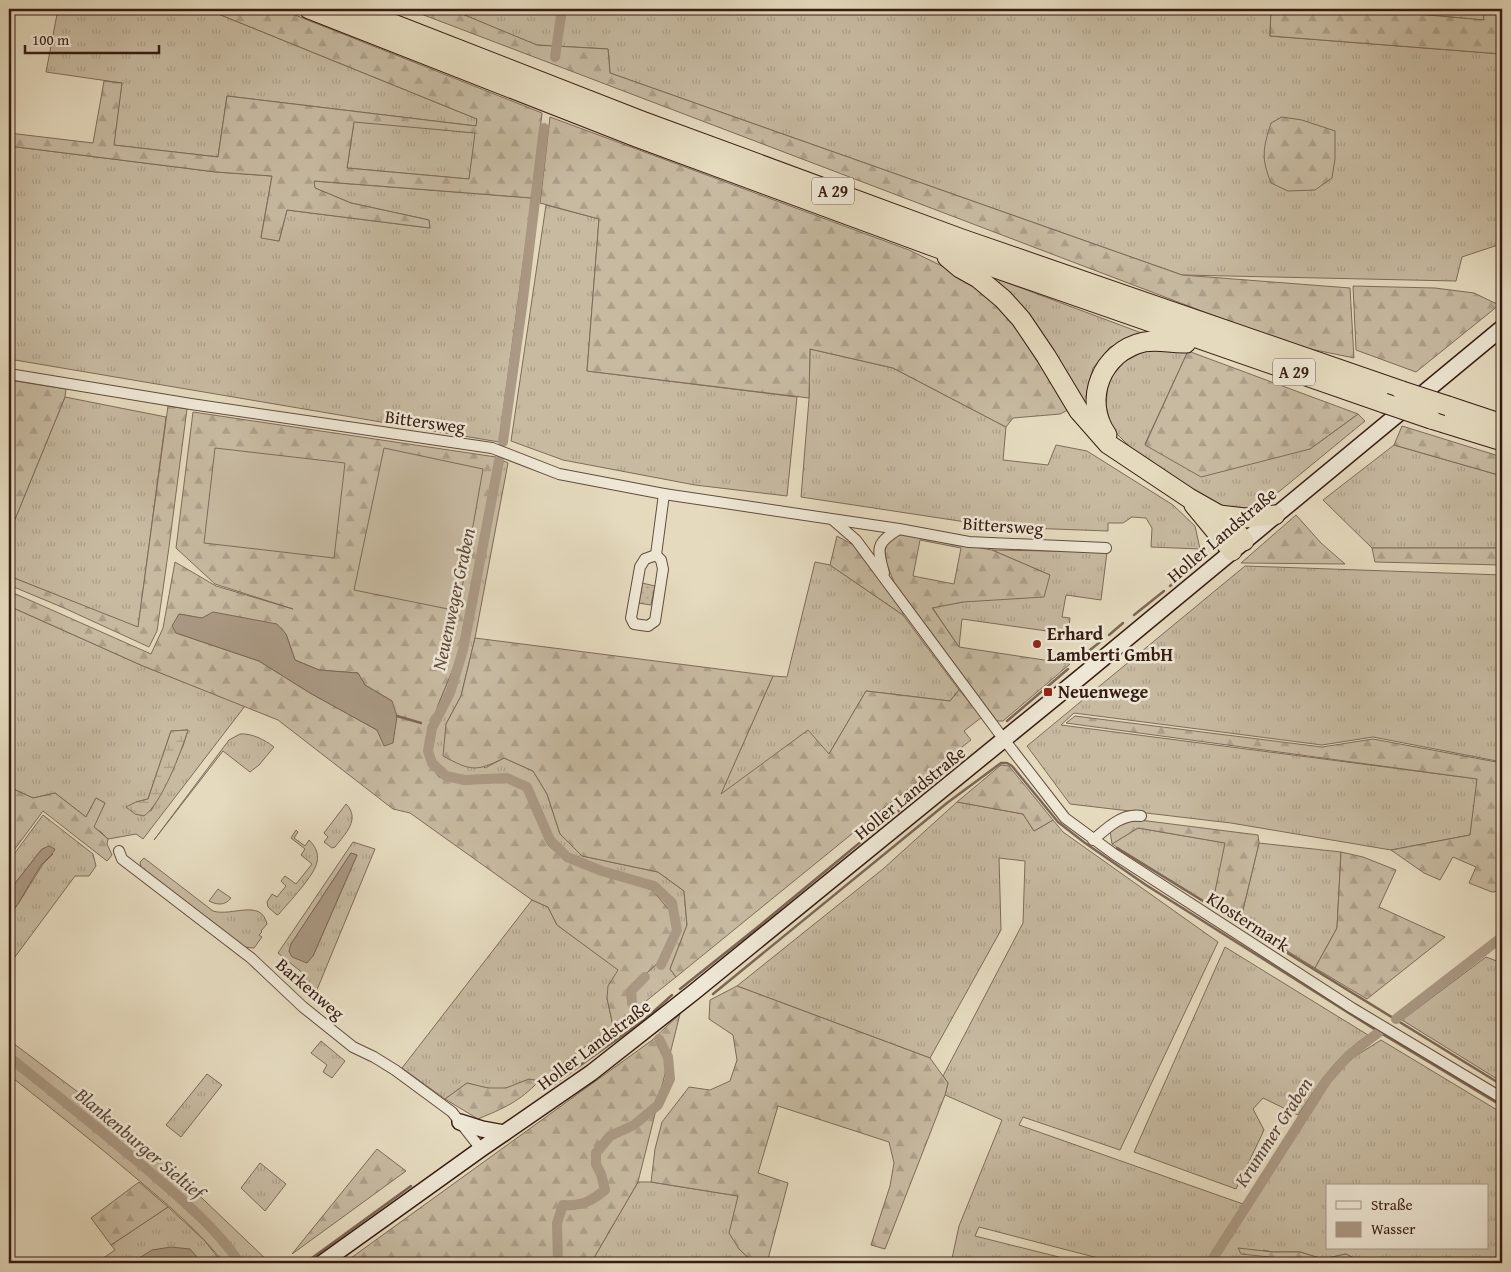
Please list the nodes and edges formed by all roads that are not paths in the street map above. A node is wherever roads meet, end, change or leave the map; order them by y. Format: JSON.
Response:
{"nodes":[{"id":1,"x":309,"y":9,"type":"edge"},
{"id":2,"x":355,"y":9,"type":"edge"},
{"id":3,"x":935,"y":247,"type":"junction"},
{"id":4,"x":1502,"y":328,"type":"edge"},
{"id":5,"x":1203,"y":341,"type":"junction"},
{"id":6,"x":9,"y":374,"type":"edge"},
{"id":7,"x":1502,"y":424,"type":"edge"},
{"id":8,"x":1502,"y":442,"type":"edge"},
{"id":9,"x":1120,"y":453,"type":"junction"},
{"id":10,"x":664,"y":494,"type":"junction"},
{"id":11,"x":1189,"y":498,"type":"junction"},
{"id":12,"x":1220,"y":515,"type":"junction"},
{"id":13,"x":1275,"y":515,"type":"junction"},
{"id":14,"x":832,"y":519,"type":"junction"},
{"id":15,"x":899,"y":530,"type":"junction"},
{"id":16,"x":1238,"y":546,"type":"junction"},
{"id":17,"x":1106,"y":548,"type":"dead end"},
{"id":18,"x":656,"y":555,"type":"junction"},
{"id":19,"x":885,"y":578,"type":"junction"},
{"id":20,"x":1004,"y":740,"type":"junction"},
{"id":21,"x":1141,"y":816,"type":"dead end"},
{"id":22,"x":1093,"y":840,"type":"junction"},
{"id":23,"x":119,"y":852,"type":"dead end"},
{"id":24,"x":1502,"y":1098,"type":"edge"},
{"id":25,"x":460,"y":1122,"type":"junction"},
{"id":26,"x":504,"y":1132,"type":"junction"},
{"id":27,"x":481,"y":1148,"type":"junction"},
{"id":28,"x":322,"y":1263,"type":"edge"}],
"edges":[{"from":1,"to":3,"type":"highway","number":"A 29"},
{"from":2,"to":7,"type":"highway","number":"A 29","bridge":true},
{"from":3,"to":5,"type":"highway","number":"A 29"},
{"from":3,"to":9,"type":"highway"},
{"from":4,"to":13,"type":"main road","name":"Holler Landstraße"},
{"from":5,"to":8,"type":"highway","number":"A 29","bridge":true},
{"from":5,"to":9,"type":"highway"},
{"from":6,"to":10,"type":"street","name":"Bittersweg"},
{"from":9,"to":11,"type":"highway"},
{"from":10,"to":14,"type":"street","name":"Bittersweg"},
{"from":10,"to":18,"type":"street"},
{"from":11,"to":12,"type":"highway"},
{"from":11,"to":16,"type":"highway"},
{"from":12,"to":13,"type":"highway"},
{"from":12,"to":16,"type":"highway"},
{"from":13,"to":16,"type":"main road","name":"Holler Landstraße"},
{"from":14,"to":15,"type":"street","name":"Bittersweg"},
{"from":14,"to":19,"type":"street"},
{"from":15,"to":17,"type":"street","name":"Bittersweg"},
{"from":15,"to":19,"type":"street"},
{"from":16,"to":20,"type":"main road","name":"Holler Landstraße"},
{"from":18,"to":18,"type":"street"},
{"from":19,"to":20,"type":"street"},
{"from":20,"to":22,"type":"street","name":"Klostermark"},
{"from":20,"to":26,"type":"main road","name":"Holler Landstraße"},
{"from":21,"to":22,"type":"street"},
{"from":22,"to":24,"type":"street","name":"Klostermark"},
{"from":23,"to":25,"type":"street","name":"Barkenweg"},
{"from":25,"to":26,"type":"main road"},
{"from":25,"to":27,"type":"street","name":"Barkenweg"},
{"from":26,"to":27,"type":"main road","name":"Holler Landstraße"},
{"from":27,"to":28,"type":"main road","name":"Holler Landstraße"}]}
